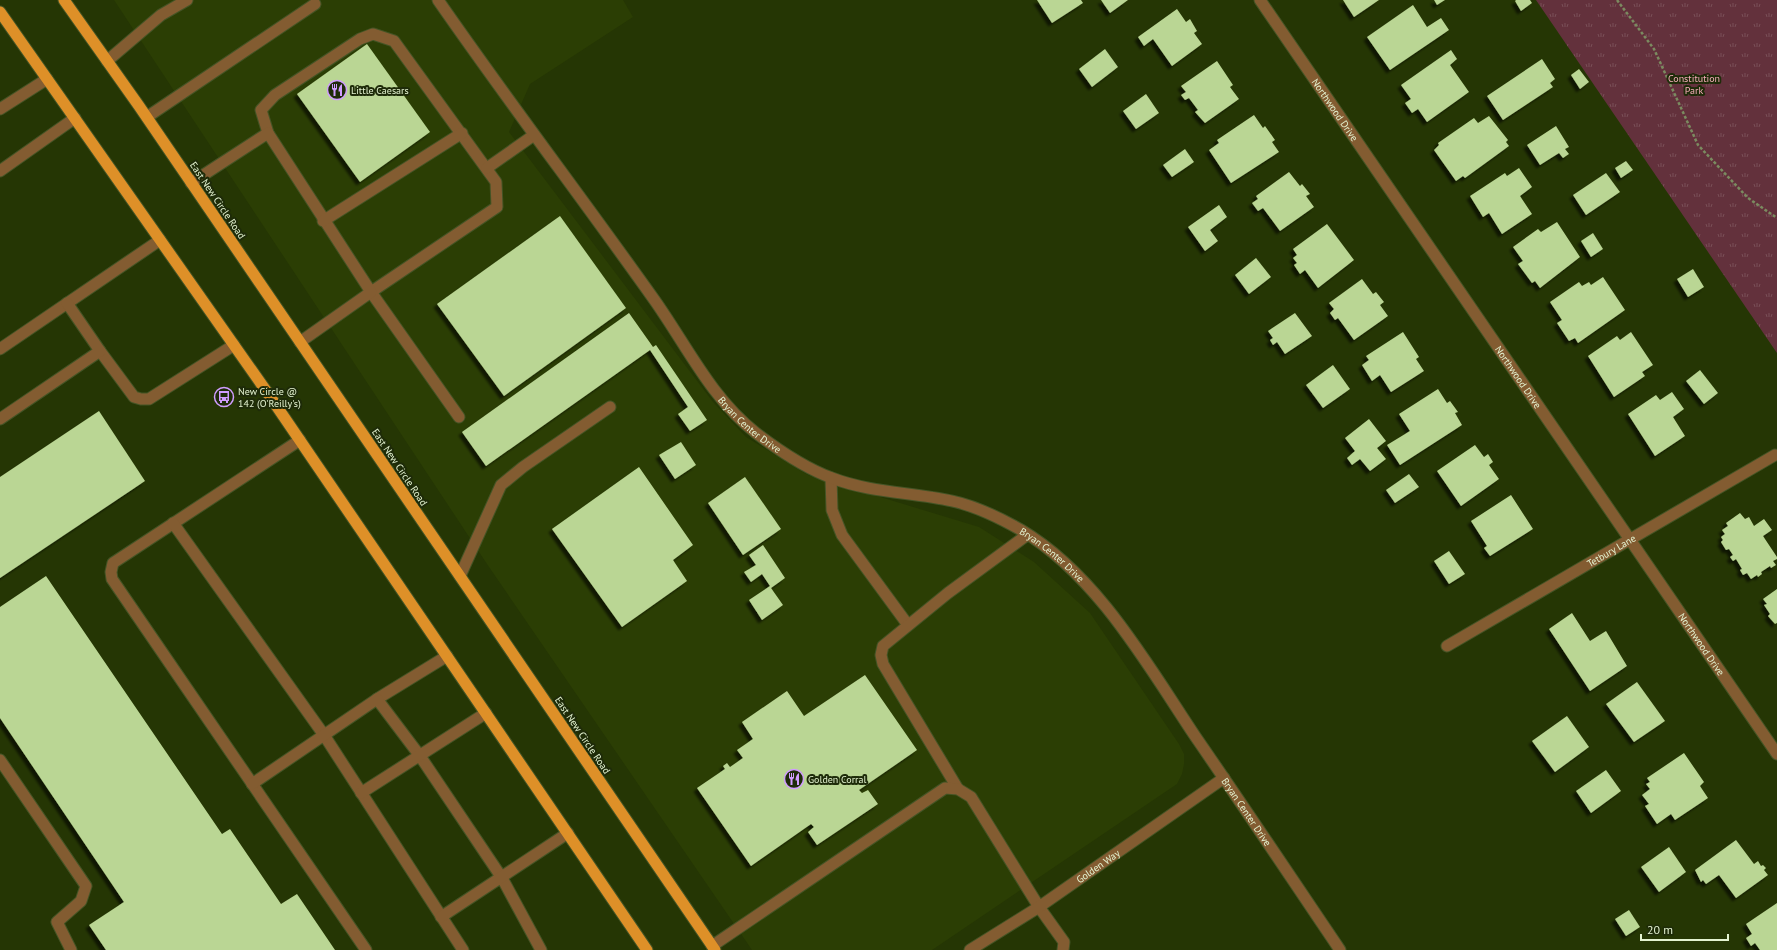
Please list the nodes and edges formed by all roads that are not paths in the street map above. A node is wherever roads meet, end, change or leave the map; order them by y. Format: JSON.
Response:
{"nodes":[{"id":1,"x":64,"y":0,"type":"edge"},
{"id":2,"x":438,"y":0,"type":"edge"},
{"id":3,"x":1260,"y":0,"type":"edge"},
{"id":4,"x":182,"y":1,"type":"edge"},
{"id":5,"x":315,"y":4,"type":"dead end"},
{"id":6,"x":0,"y":12,"type":"edge"},
{"id":7,"x":107,"y":61,"type":"junction"},
{"id":8,"x":47,"y":79,"type":"junction"},
{"id":9,"x":0,"y":109,"type":"edge"},
{"id":10,"x":147,"y":117,"type":"junction"},
{"id":11,"x":75,"y":118,"type":"junction"},
{"id":12,"x":462,"y":133,"type":"junction"},
{"id":13,"x":268,"y":134,"type":"junction"},
{"id":14,"x":534,"y":135,"type":"junction"},
{"id":15,"x":487,"y":168,"type":"junction"},
{"id":16,"x":0,"y":171,"type":"edge"},
{"id":17,"x":191,"y":182,"type":"junction"},
{"id":18,"x":323,"y":221,"type":"junction"},
{"id":19,"x":160,"y":240,"type":"junction"},
{"id":20,"x":371,"y":292,"type":"junction"},
{"id":21,"x":66,"y":303,"type":"junction"},
{"id":22,"x":300,"y":342,"type":"junction"},
{"id":23,"x":234,"y":345,"type":"junction"},
{"id":24,"x":0,"y":349,"type":"edge"},
{"id":25,"x":100,"y":351,"type":"junction"},
{"id":26,"x":610,"y":407,"type":"dead end"},
{"id":27,"x":459,"y":417,"type":"dead end"},
{"id":28,"x":0,"y":420,"type":"edge"},
{"id":29,"x":300,"y":440,"type":"junction"},
{"id":30,"x":1775,"y":456,"type":"dead end"},
{"id":31,"x":831,"y":478,"type":"junction"},
{"id":32,"x":173,"y":523,"type":"junction"},
{"id":33,"x":1027,"y":534,"type":"junction"},
{"id":34,"x":1630,"y":538,"type":"junction"},
{"id":35,"x":460,"y":576,"type":"junction"},
{"id":36,"x":908,"y":625,"type":"junction"},
{"id":37,"x":1447,"y":646,"type":"dead end"},
{"id":38,"x":447,"y":656,"type":"junction"},
{"id":39,"x":377,"y":699,"type":"junction"},
{"id":40,"x":486,"y":713,"type":"junction"},
{"id":41,"x":324,"y":735,"type":"junction"},
{"id":42,"x":1777,"y":754,"type":"edge"},
{"id":43,"x":420,"y":756,"type":"junction"},
{"id":44,"x":0,"y":760,"type":"edge"},
{"id":45,"x":1224,"y":778,"type":"junction"},
{"id":46,"x":252,"y":784,"type":"junction"},
{"id":47,"x":958,"y":789,"type":"junction"},
{"id":48,"x":361,"y":793,"type":"junction"},
{"id":49,"x":568,"y":833,"type":"junction"},
{"id":50,"x":502,"y":878,"type":"junction"},
{"id":51,"x":1039,"y":907,"type":"junction"},
{"id":52,"x":441,"y":917,"type":"junction"},
{"id":53,"x":714,"y":948,"type":"edge"},
{"id":54,"x":71,"y":950,"type":"edge"},
{"id":55,"x":366,"y":950,"type":"edge"},
{"id":56,"x":463,"y":950,"type":"edge"},
{"id":57,"x":541,"y":950,"type":"edge"},
{"id":58,"x":647,"y":950,"type":"edge"},
{"id":59,"x":970,"y":950,"type":"edge"},
{"id":60,"x":1063,"y":950,"type":"edge"},
{"id":61,"x":1340,"y":950,"type":"edge"}],
"edges":[{"from":1,"to":7,"type":"highway","name":"East New Circle Road"},
{"from":2,"to":14,"type":"street","name":"Bryan Center Drive"},
{"from":3,"to":34,"type":"street","name":"Northwood Drive"},
{"from":4,"to":7,"type":"street"},
{"from":5,"to":10,"type":"street"},
{"from":6,"to":8,"type":"highway"},
{"from":7,"to":10,"type":"highway","name":"East New Circle Road"},
{"from":8,"to":9,"type":"street"},
{"from":8,"to":11,"type":"highway"},
{"from":10,"to":17,"type":"highway","name":"East New Circle Road"},
{"from":11,"to":16,"type":"street"},
{"from":11,"to":19,"type":"highway"},
{"from":12,"to":13,"type":"street"},
{"from":12,"to":15,"type":"street"},
{"from":12,"to":18,"type":"street"},
{"from":13,"to":17,"type":"street"},
{"from":13,"to":18,"type":"street"},
{"from":14,"to":15,"type":"street"},
{"from":14,"to":31,"type":"street","name":"Bryan Center Drive"},
{"from":15,"to":20,"type":"street"},
{"from":17,"to":22,"type":"highway","name":"East New Circle Road"},
{"from":18,"to":20,"type":"street"},
{"from":19,"to":21,"type":"street"},
{"from":19,"to":23,"type":"highway"},
{"from":20,"to":22,"type":"street"},
{"from":20,"to":27,"type":"street"},
{"from":21,"to":24,"type":"street"},
{"from":21,"to":25,"type":"street"},
{"from":22,"to":35,"type":"highway","name":"East New Circle Road"},
{"from":23,"to":25,"type":"street"},
{"from":23,"to":29,"type":"highway"},
{"from":25,"to":28,"type":"street"},
{"from":26,"to":35,"type":"street"},
{"from":29,"to":32,"type":"street"},
{"from":29,"to":38,"type":"highway"},
{"from":30,"to":34,"type":"street","name":"Tetbury Lane"},
{"from":31,"to":33,"type":"street","name":"Bryan Center Drive"},
{"from":31,"to":36,"type":"street"},
{"from":32,"to":41,"type":"street"},
{"from":32,"to":46,"type":"street"},
{"from":33,"to":36,"type":"street"},
{"from":33,"to":45,"type":"street","name":"Bryan Center Drive"},
{"from":34,"to":37,"type":"street","name":"Tetbury Lane"},
{"from":34,"to":42,"type":"street","name":"Northwood Drive"},
{"from":35,"to":53,"type":"highway","name":"East New Circle Road"},
{"from":36,"to":47,"type":"street"},
{"from":38,"to":39,"type":"street"},
{"from":38,"to":40,"type":"highway"},
{"from":39,"to":41,"type":"street"},
{"from":39,"to":43,"type":"street"},
{"from":40,"to":43,"type":"street"},
{"from":40,"to":49,"type":"highway"},
{"from":41,"to":46,"type":"street"},
{"from":41,"to":48,"type":"street"},
{"from":43,"to":48,"type":"street"},
{"from":43,"to":50,"type":"street"},
{"from":44,"to":54,"type":"street"},
{"from":45,"to":51,"type":"street","name":"Golden Way"},
{"from":45,"to":61,"type":"street","name":"Bryan Center Drive"},
{"from":46,"to":55,"type":"street"},
{"from":47,"to":51,"type":"street"},
{"from":47,"to":53,"type":"street"},
{"from":48,"to":52,"type":"street"},
{"from":49,"to":50,"type":"street"},
{"from":49,"to":58,"type":"highway"},
{"from":50,"to":52,"type":"street"},
{"from":50,"to":57,"type":"street"},
{"from":51,"to":59,"type":"street","name":"Golden Way"},
{"from":51,"to":60,"type":"street"},
{"from":52,"to":56,"type":"street"}]}
